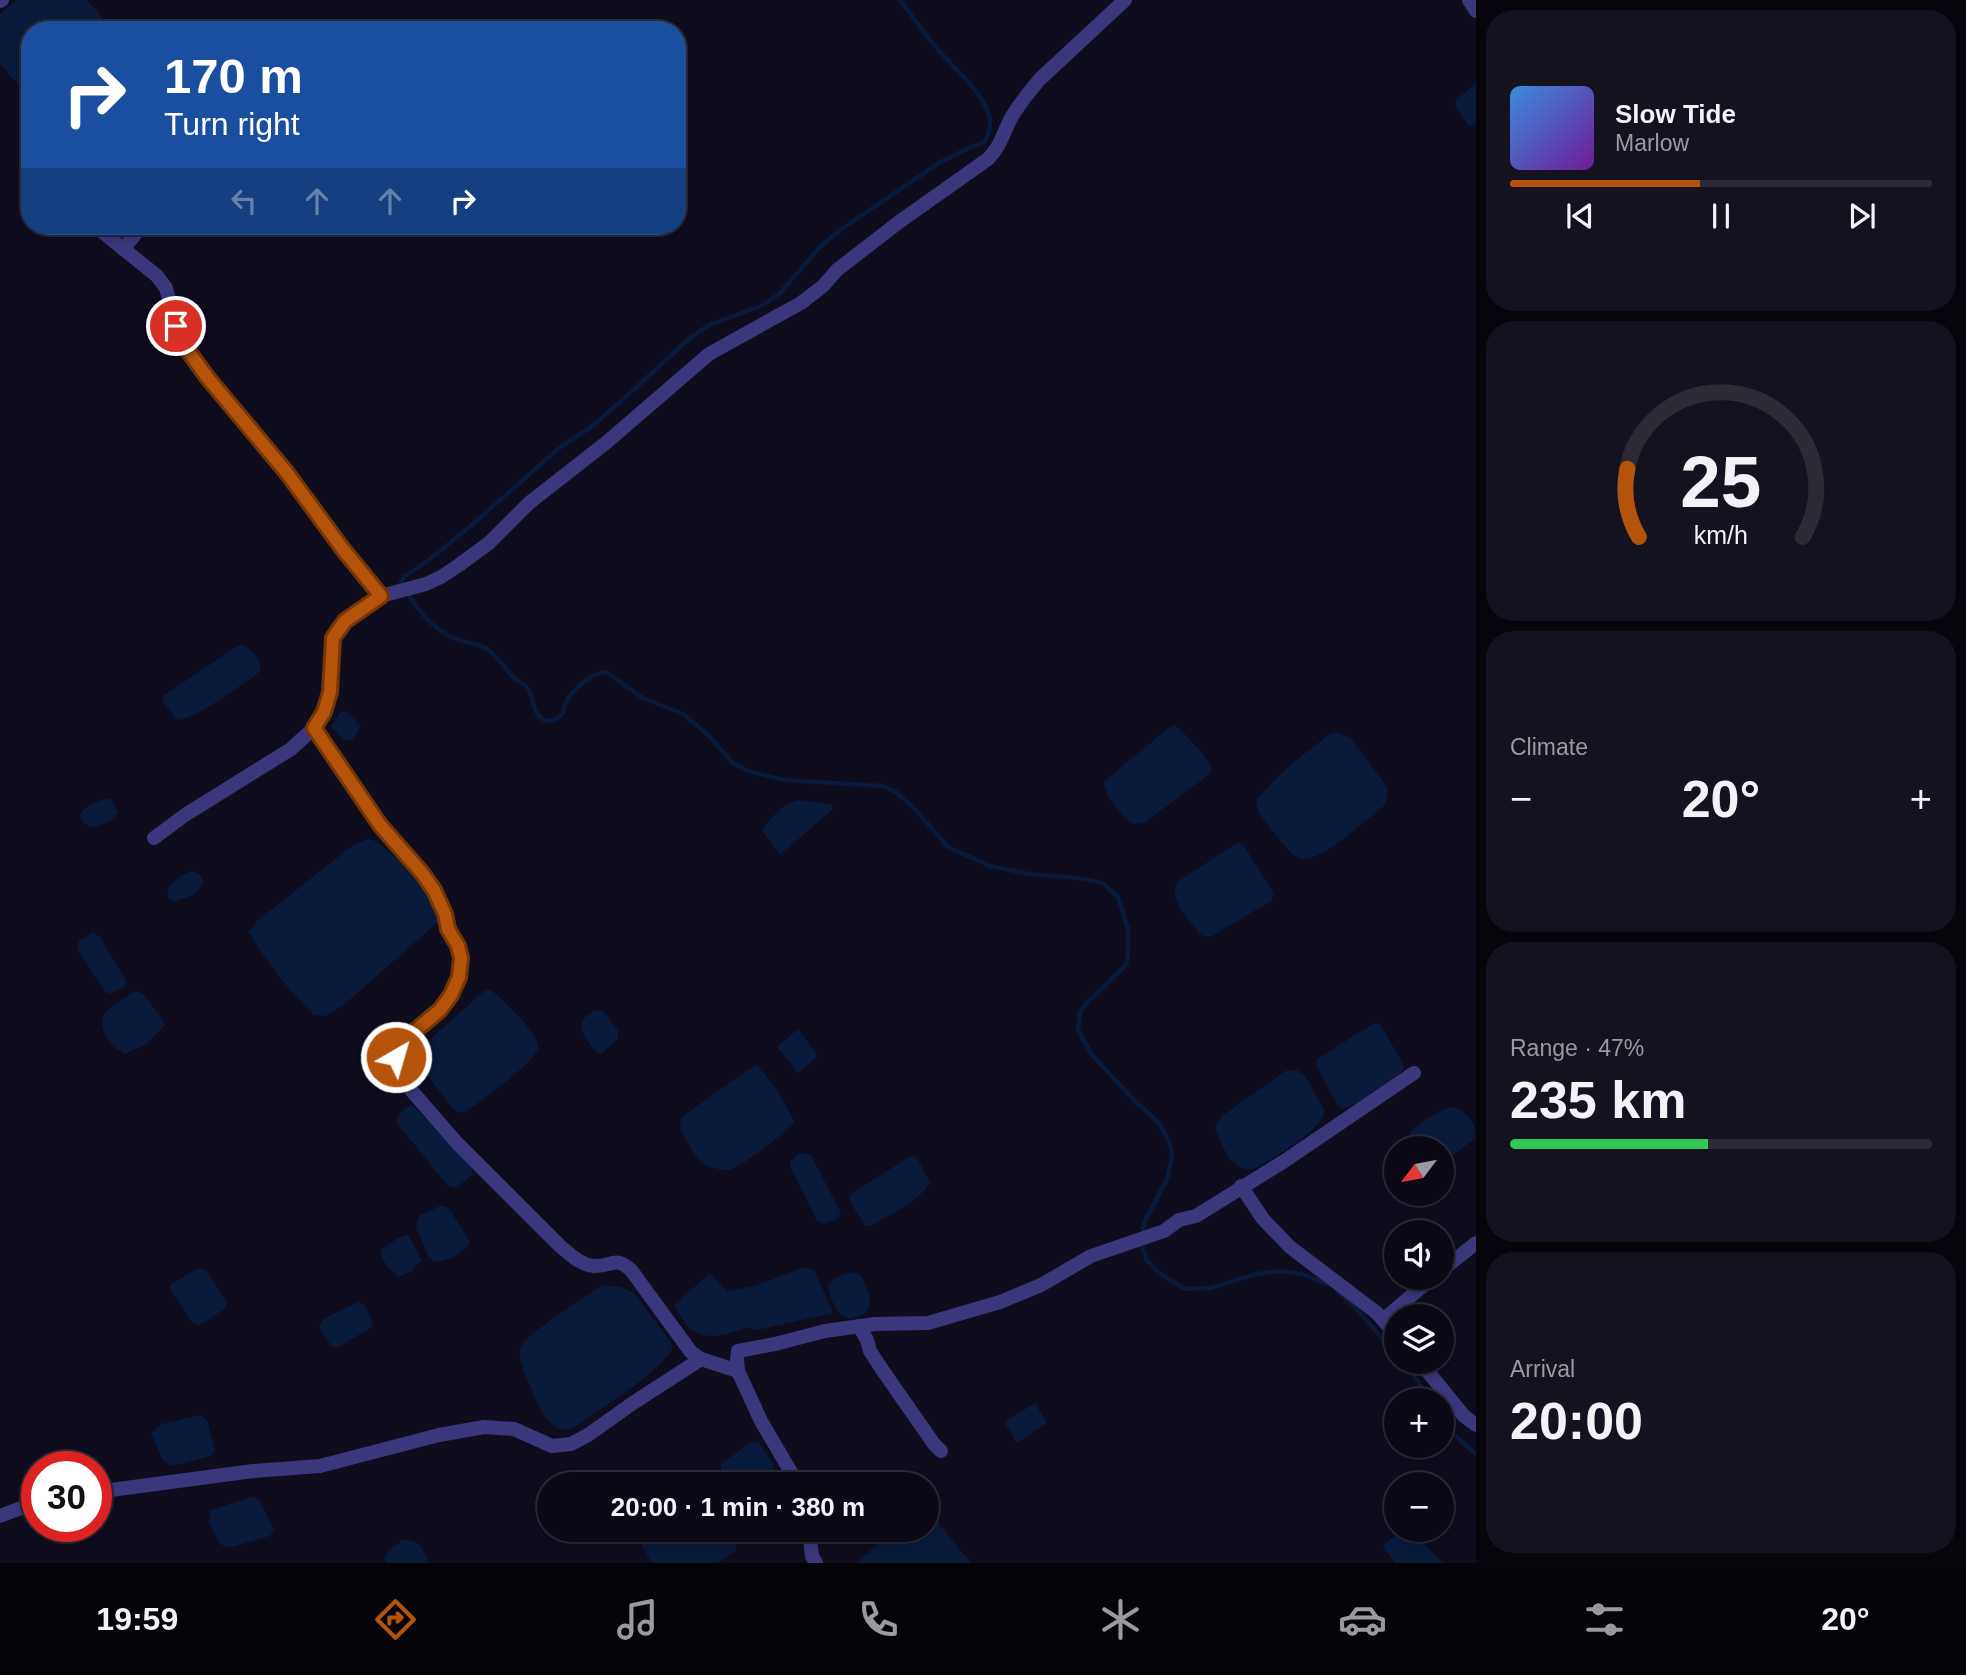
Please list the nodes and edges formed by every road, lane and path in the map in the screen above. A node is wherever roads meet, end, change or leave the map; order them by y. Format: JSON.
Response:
{"nodes":[{"id":1,"x":1125,"y":0,"type":"edge"},
{"id":2,"x":1469,"y":0,"type":"edge"},
{"id":3,"x":1476,"y":11,"type":"edge"},
{"id":4,"x":106,"y":235,"type":"edge"},
{"id":5,"x":135,"y":235,"type":"edge"},
{"id":6,"x":123,"y":250,"type":"junction"},
{"id":7,"x":387,"y":595,"type":"junction"},
{"id":8,"x":314,"y":728,"type":"junction"},
{"id":9,"x":154,"y":838,"type":"dead end"},
{"id":10,"x":1415,"y":1073,"type":"dead end"},
{"id":11,"x":1241,"y":1186,"type":"junction"},
{"id":12,"x":1476,"y":1243,"type":"edge"},
{"id":13,"x":1454,"y":1260,"type":"edge"},
{"id":14,"x":1418,"y":1290,"type":"edge"},
{"id":15,"x":1383,"y":1320,"type":"joint"},
{"id":16,"x":859,"y":1326,"type":"junction"},
{"id":17,"x":701,"y":1359,"type":"junction"},
{"id":18,"x":738,"y":1371,"type":"junction"},
{"id":19,"x":1430,"y":1374,"type":"edge"},
{"id":20,"x":1476,"y":1425,"type":"edge"},
{"id":21,"x":941,"y":1451,"type":"dead end"},
{"id":22,"x":791,"y":1472,"type":"edge"},
{"id":23,"x":112,"y":1491,"type":"edge"},
{"id":24,"x":21,"y":1508,"type":"edge"},
{"id":25,"x":0,"y":1516,"type":"edge"},
{"id":26,"x":811,"y":1542,"type":"edge"},
{"id":27,"x":816,"y":1563,"type":"edge"}],
"edges":[{"from":1,"to":7,"type":"street"},
{"from":2,"to":3,"type":"street"},
{"from":4,"to":6,"type":"street"},
{"from":5,"to":6,"type":"street"},
{"from":6,"to":7,"type":"street"},
{"from":7,"to":8,"type":"street"},
{"from":8,"to":9,"type":"street"},
{"from":8,"to":17,"type":"street"},
{"from":10,"to":11,"type":"street"},
{"from":11,"to":15,"type":"street"},
{"from":11,"to":16,"type":"street"},
{"from":12,"to":13,"type":"street"},
{"from":14,"to":15,"type":"street"},
{"from":16,"to":18,"type":"street"},
{"from":16,"to":21,"type":"street"},
{"from":17,"to":18,"type":"street"},
{"from":17,"to":23,"type":"street"},
{"from":18,"to":22,"type":"street"},
{"from":19,"to":20,"type":"street"},
{"from":24,"to":25,"type":"street"},
{"from":26,"to":27,"type":"street"}]}
